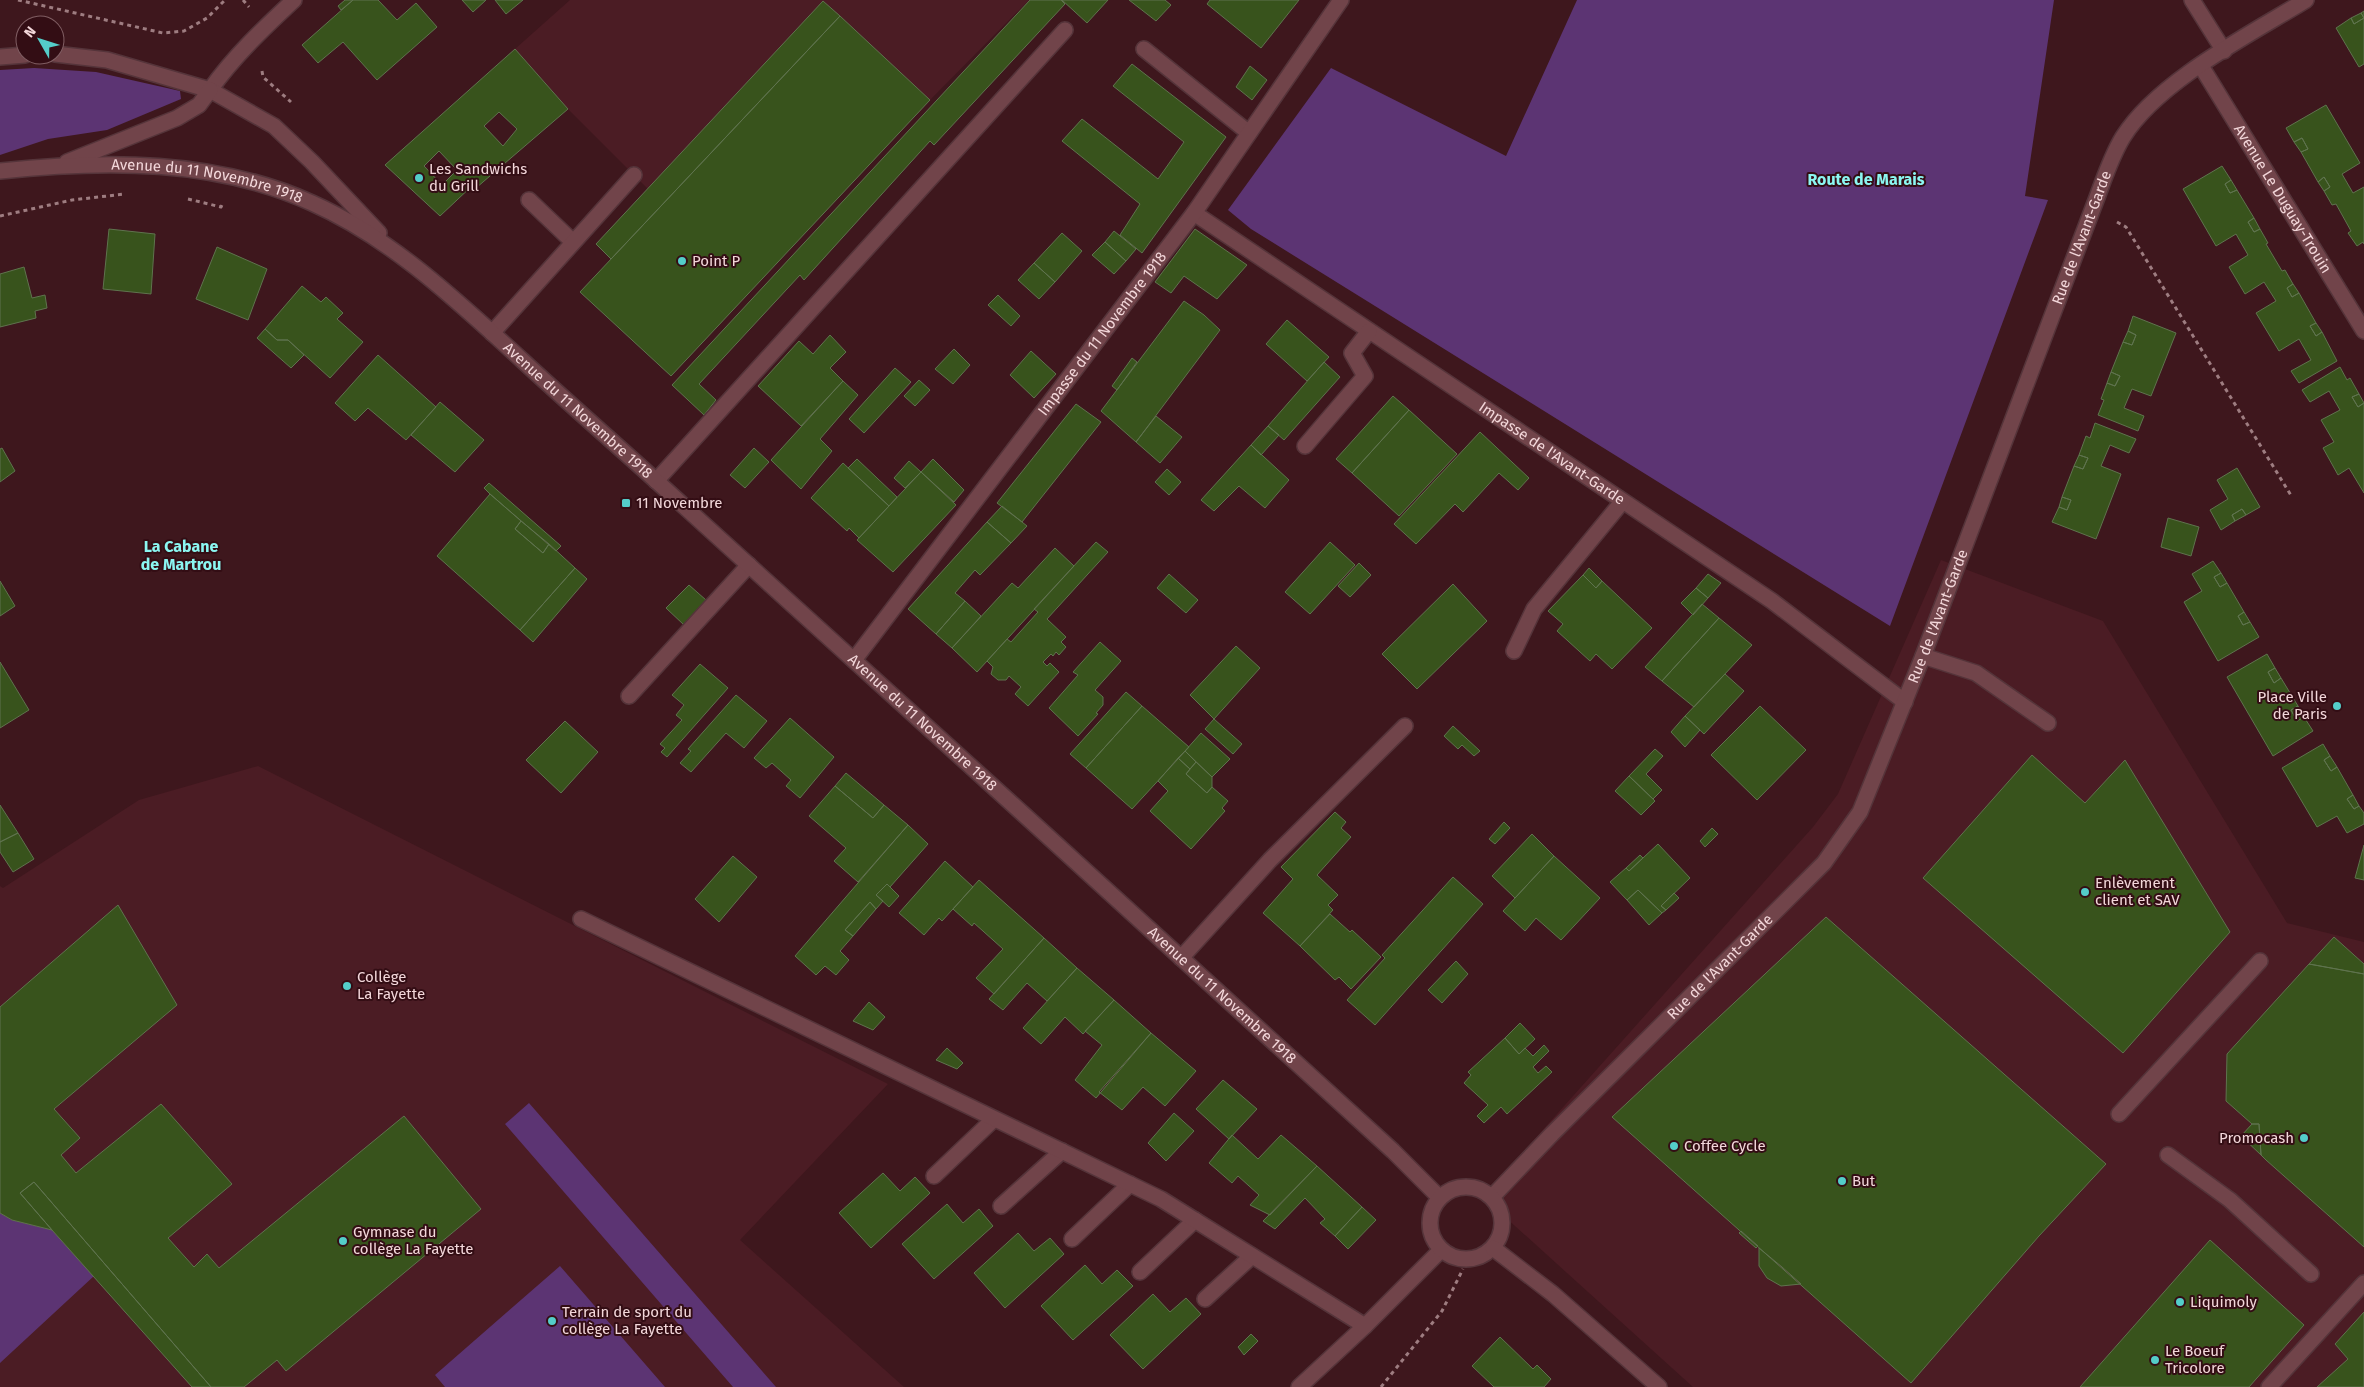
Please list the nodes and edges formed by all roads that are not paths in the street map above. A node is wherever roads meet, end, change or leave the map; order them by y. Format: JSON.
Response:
{"nodes":[{"id":1,"x":294,"y":0,"type":"edge"},
{"id":2,"x":1341,"y":0,"type":"edge"},
{"id":3,"x":2192,"y":0,"type":"edge"},
{"id":4,"x":2306,"y":0,"type":"edge"},
{"id":5,"x":1065,"y":30,"type":"dead end"},
{"id":6,"x":1144,"y":49,"type":"dead end"},
{"id":7,"x":2224,"y":51,"type":"junction"},
{"id":8,"x":65,"y":55,"type":"edge"},
{"id":9,"x":15,"y":56,"type":"edge"},
{"id":10,"x":0,"y":57,"type":"edge"},
{"id":11,"x":2201,"y":66,"type":"junction"},
{"id":12,"x":210,"y":90,"type":"junction"},
{"id":13,"x":1249,"y":133,"type":"junction"},
{"id":14,"x":58,"y":165,"type":"junction"},
{"id":15,"x":0,"y":171,"type":"edge"},
{"id":16,"x":634,"y":175,"type":"dead end"},
{"id":17,"x":529,"y":200,"type":"dead end"},
{"id":18,"x":1194,"y":213,"type":"junction"},
{"id":19,"x":574,"y":242,"type":"junction"},
{"id":20,"x":399,"y":254,"type":"junction"},
{"id":21,"x":1369,"y":331,"type":"junction"},
{"id":22,"x":2364,"y":331,"type":"edge"},
{"id":23,"x":492,"y":333,"type":"junction"},
{"id":24,"x":1305,"y":446,"type":"dead end"},
{"id":25,"x":656,"y":481,"type":"junction"},
{"id":26,"x":1622,"y":502,"type":"junction"},
{"id":27,"x":749,"y":565,"type":"junction"},
{"id":28,"x":1514,"y":651,"type":"dead end"},
{"id":29,"x":1923,"y":656,"type":"junction"},
{"id":30,"x":854,"y":660,"type":"junction"},
{"id":31,"x":629,"y":696,"type":"dead end"},
{"id":32,"x":1905,"y":702,"type":"junction"},
{"id":33,"x":2048,"y":723,"type":"dead end"},
{"id":34,"x":1405,"y":726,"type":"dead end"},
{"id":35,"x":581,"y":919,"type":"dead end"},
{"id":36,"x":1181,"y":958,"type":"junction"},
{"id":37,"x":2260,"y":961,"type":"dead end"},
{"id":38,"x":2120,"y":1114,"type":"dead end"},
{"id":39,"x":994,"y":1118,"type":"junction"},
{"id":40,"x":1062,"y":1151,"type":"junction"},
{"id":41,"x":2168,"y":1155,"type":"dead end"},
{"id":42,"x":934,"y":1176,"type":"dead end"},
{"id":43,"x":1130,"y":1184,"type":"junction"},
{"id":44,"x":1492,"y":1197,"type":"junction"},
{"id":45,"x":1440,"y":1198,"type":"junction"},
{"id":46,"x":1001,"y":1206,"type":"dead end"},
{"id":47,"x":1195,"y":1220,"type":"junction"},
{"id":48,"x":1072,"y":1239,"type":"dead end"},
{"id":49,"x":1493,"y":1248,"type":"junction"},
{"id":50,"x":1441,"y":1250,"type":"junction"},
{"id":51,"x":1252,"y":1256,"type":"junction"},
{"id":52,"x":1140,"y":1272,"type":"dead end"},
{"id":53,"x":2311,"y":1274,"type":"dead end"},
{"id":54,"x":2364,"y":1283,"type":"edge"},
{"id":55,"x":1205,"y":1299,"type":"dead end"},
{"id":56,"x":1365,"y":1326,"type":"junction"},
{"id":57,"x":1299,"y":1387,"type":"edge"},
{"id":58,"x":1659,"y":1387,"type":"edge"},
{"id":59,"x":2269,"y":1387,"type":"edge"}],
"edges":[{"from":1,"to":12,"type":"street"},
{"from":2,"to":13,"type":"street","name":"Impasse du 11 Novembre 1918"},
{"from":3,"to":7,"type":"street"},
{"from":4,"to":7,"type":"street","name":"Rue de l'Avant-Garde"},
{"from":5,"to":25,"type":"street"},
{"from":6,"to":13,"type":"street"},
{"from":7,"to":11,"type":"street","name":"Rue de l'Avant-Garde"},
{"from":8,"to":12,"type":"street","name":"Avenue du 11 Novembre 1918"},
{"from":9,"to":10,"type":"street"},
{"from":11,"to":22,"type":"street","name":"Avenue Le Duguay-Trouin"},
{"from":11,"to":29,"type":"street","name":"Rue de l'Avant-Garde"},
{"from":12,"to":14,"type":"street"},
{"from":12,"to":20,"type":"street","name":"Avenue du 11 Novembre 1918"},
{"from":13,"to":18,"type":"street","name":"Impasse du 11 Novembre 1918"},
{"from":14,"to":15,"type":"street","name":"Avenue du 11 Novembre 1918"},
{"from":14,"to":20,"type":"street","name":"Avenue du 11 Novembre 1918"},
{"from":16,"to":19,"type":"street"},
{"from":17,"to":19,"type":"street"},
{"from":18,"to":21,"type":"street","name":"Impasse de l'Avant-Garde"},
{"from":18,"to":30,"type":"street","name":"Impasse du 11 Novembre 1918"},
{"from":19,"to":23,"type":"street"},
{"from":20,"to":23,"type":"street","name":"Avenue du 11 Novembre 1918"},
{"from":21,"to":24,"type":"street"},
{"from":21,"to":26,"type":"street","name":"Impasse de l'Avant-Garde"},
{"from":23,"to":25,"type":"street","name":"Avenue du 11 Novembre 1918"},
{"from":25,"to":27,"type":"street","name":"Avenue du 11 Novembre 1918"},
{"from":26,"to":28,"type":"street"},
{"from":26,"to":32,"type":"street","name":"Impasse de l'Avant-Garde"},
{"from":27,"to":30,"type":"street","name":"Avenue du 11 Novembre 1918"},
{"from":27,"to":31,"type":"street"},
{"from":29,"to":32,"type":"street","name":"Rue de l'Avant-Garde"},
{"from":29,"to":33,"type":"street"},
{"from":30,"to":36,"type":"street","name":"Avenue du 11 Novembre 1918"},
{"from":32,"to":44,"type":"street","name":"Rue de l'Avant-Garde"},
{"from":34,"to":36,"type":"street"},
{"from":35,"to":39,"type":"street"},
{"from":36,"to":45,"type":"street","name":"Avenue du 11 Novembre 1918"},
{"from":37,"to":38,"type":"street"},
{"from":39,"to":40,"type":"street"},
{"from":39,"to":42,"type":"street"},
{"from":40,"to":43,"type":"street"},
{"from":40,"to":46,"type":"street"},
{"from":41,"to":53,"type":"street"},
{"from":43,"to":47,"type":"street"},
{"from":43,"to":48,"type":"street"},
{"from":44,"to":45,"type":"street"},
{"from":44,"to":49,"type":"street"},
{"from":45,"to":50,"type":"street"},
{"from":47,"to":51,"type":"street"},
{"from":47,"to":52,"type":"street"},
{"from":49,"to":50,"type":"street"},
{"from":49,"to":58,"type":"street"},
{"from":50,"to":56,"type":"street"},
{"from":51,"to":55,"type":"street"},
{"from":51,"to":56,"type":"street"},
{"from":54,"to":59,"type":"street"},
{"from":56,"to":57,"type":"street"}]}
